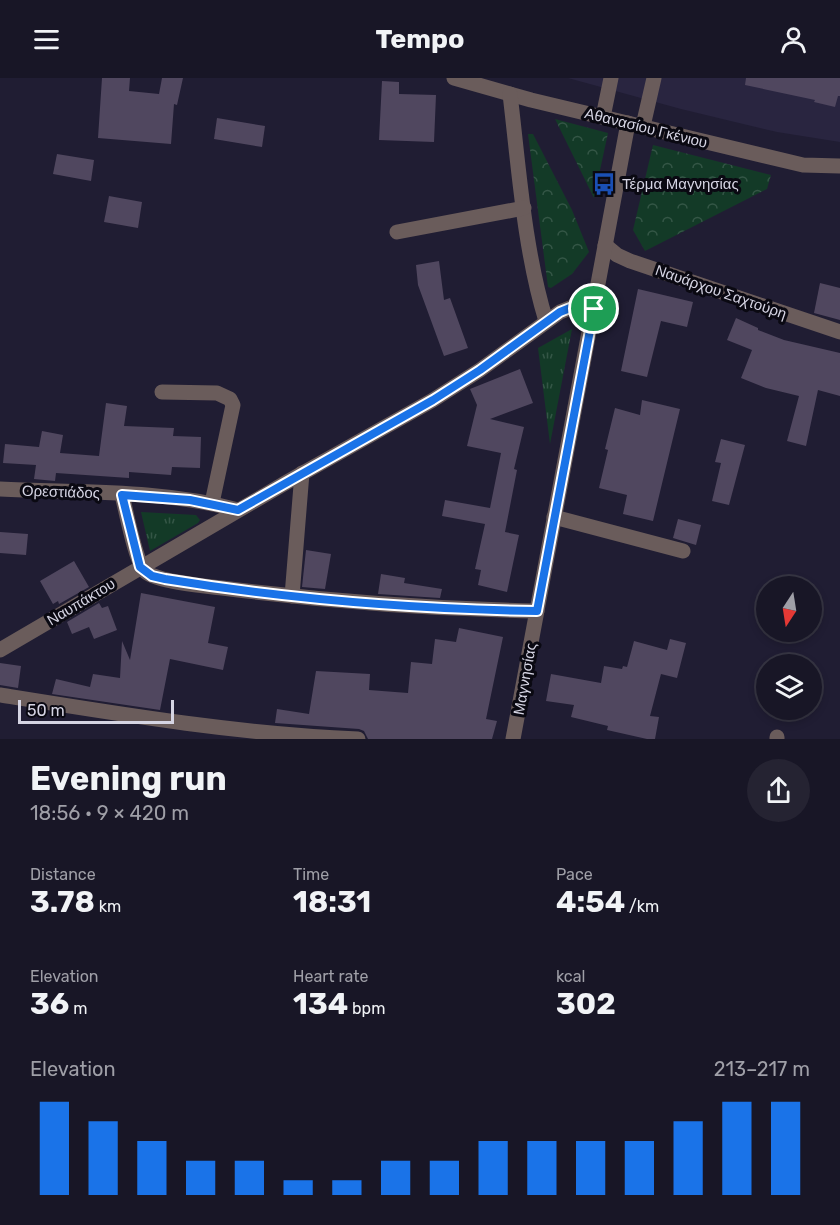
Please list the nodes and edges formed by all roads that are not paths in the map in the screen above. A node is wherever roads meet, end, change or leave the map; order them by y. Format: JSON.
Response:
{"nodes":[{"id":1,"x":454,"y":78,"type":"edge"},
{"id":2,"x":611,"y":78,"type":"edge"},
{"id":3,"x":654,"y":78,"type":"edge"},
{"id":4,"x":510,"y":94,"type":"junction"},
{"id":5,"x":603,"y":117,"type":"junction"},
{"id":6,"x":635,"y":125,"type":"junction"},
{"id":7,"x":840,"y":166,"type":"edge"},
{"id":8,"x":524,"y":208,"type":"junction"},
{"id":9,"x":396,"y":232,"type":"dead end"},
{"id":10,"x":605,"y":245,"type":"junction"},
{"id":11,"x":594,"y":309,"type":"junction"},
{"id":12,"x":546,"y":321,"type":"junction"},
{"id":13,"x":840,"y":332,"type":"edge"},
{"id":14,"x":162,"y":392,"type":"dead end"},
{"id":15,"x":302,"y":473,"type":"junction"},
{"id":16,"x":0,"y":489,"type":"edge"},
{"id":17,"x":122,"y":495,"type":"junction"},
{"id":18,"x":212,"y":504,"type":"junction"},
{"id":19,"x":238,"y":510,"type":"junction"},
{"id":20,"x":554,"y":518,"type":"junction"},
{"id":21,"x":683,"y":551,"type":"dead end"},
{"id":22,"x":140,"y":567,"type":"junction"},
{"id":23,"x":292,"y":596,"type":"junction"},
{"id":24,"x":537,"y":611,"type":"junction"},
{"id":25,"x":0,"y":650,"type":"edge"},
{"id":26,"x":0,"y":694,"type":"edge"},
{"id":27,"x":358,"y":739,"type":"edge"},
{"id":28,"x":513,"y":739,"type":"edge"}],
"edges":[{"from":1,"to":4,"type":"street","name":"Αθανασίου Γκένιου"},
{"from":2,"to":5,"type":"street"},
{"from":3,"to":6,"type":"street","name":"Μαγνησίας"},
{"from":4,"to":5,"type":"street","name":"Αθανασίου Γκένιου"},
{"from":4,"to":8,"type":"street"},
{"from":5,"to":6,"type":"street","name":"Αθανασίου Γκένιου"},
{"from":6,"to":7,"type":"street","name":"Αθανασίου Γκένιου"},
{"from":6,"to":10,"type":"street","name":"Μαγνησίας"},
{"from":8,"to":9,"type":"street"},
{"from":8,"to":12,"type":"street"},
{"from":10,"to":11,"type":"street","name":"Μαγνησίας"},
{"from":10,"to":13,"type":"street","name":"Ναυάρχου Σαχτούρη"},
{"from":11,"to":12,"type":"street","name":"Ναυπάκτου"},
{"from":11,"to":20,"type":"street","name":"Μαγνησίας"},
{"from":12,"to":15,"type":"street","name":"Ναυπάκτου"},
{"from":14,"to":18,"type":"street"},
{"from":15,"to":19,"type":"street","name":"Ναυπάκτου"},
{"from":15,"to":23,"type":"street"},
{"from":16,"to":17,"type":"street","name":"Ορεστιάδος"},
{"from":17,"to":18,"type":"street","name":"Ορεστιάδος"},
{"from":17,"to":22,"type":"street","name":"Ορεστιάδος"},
{"from":18,"to":19,"type":"street","name":"Ορεστιάδος"},
{"from":19,"to":22,"type":"street","name":"Ναυπάκτου"},
{"from":20,"to":21,"type":"street"},
{"from":20,"to":24,"type":"street","name":"Μαγνησίας"},
{"from":22,"to":23,"type":"street"},
{"from":22,"to":25,"type":"street","name":"Ναυπάκτου"},
{"from":23,"to":24,"type":"street"},
{"from":24,"to":28,"type":"street","name":"Μαγνησίας"},
{"from":26,"to":27,"type":"street"}]}
